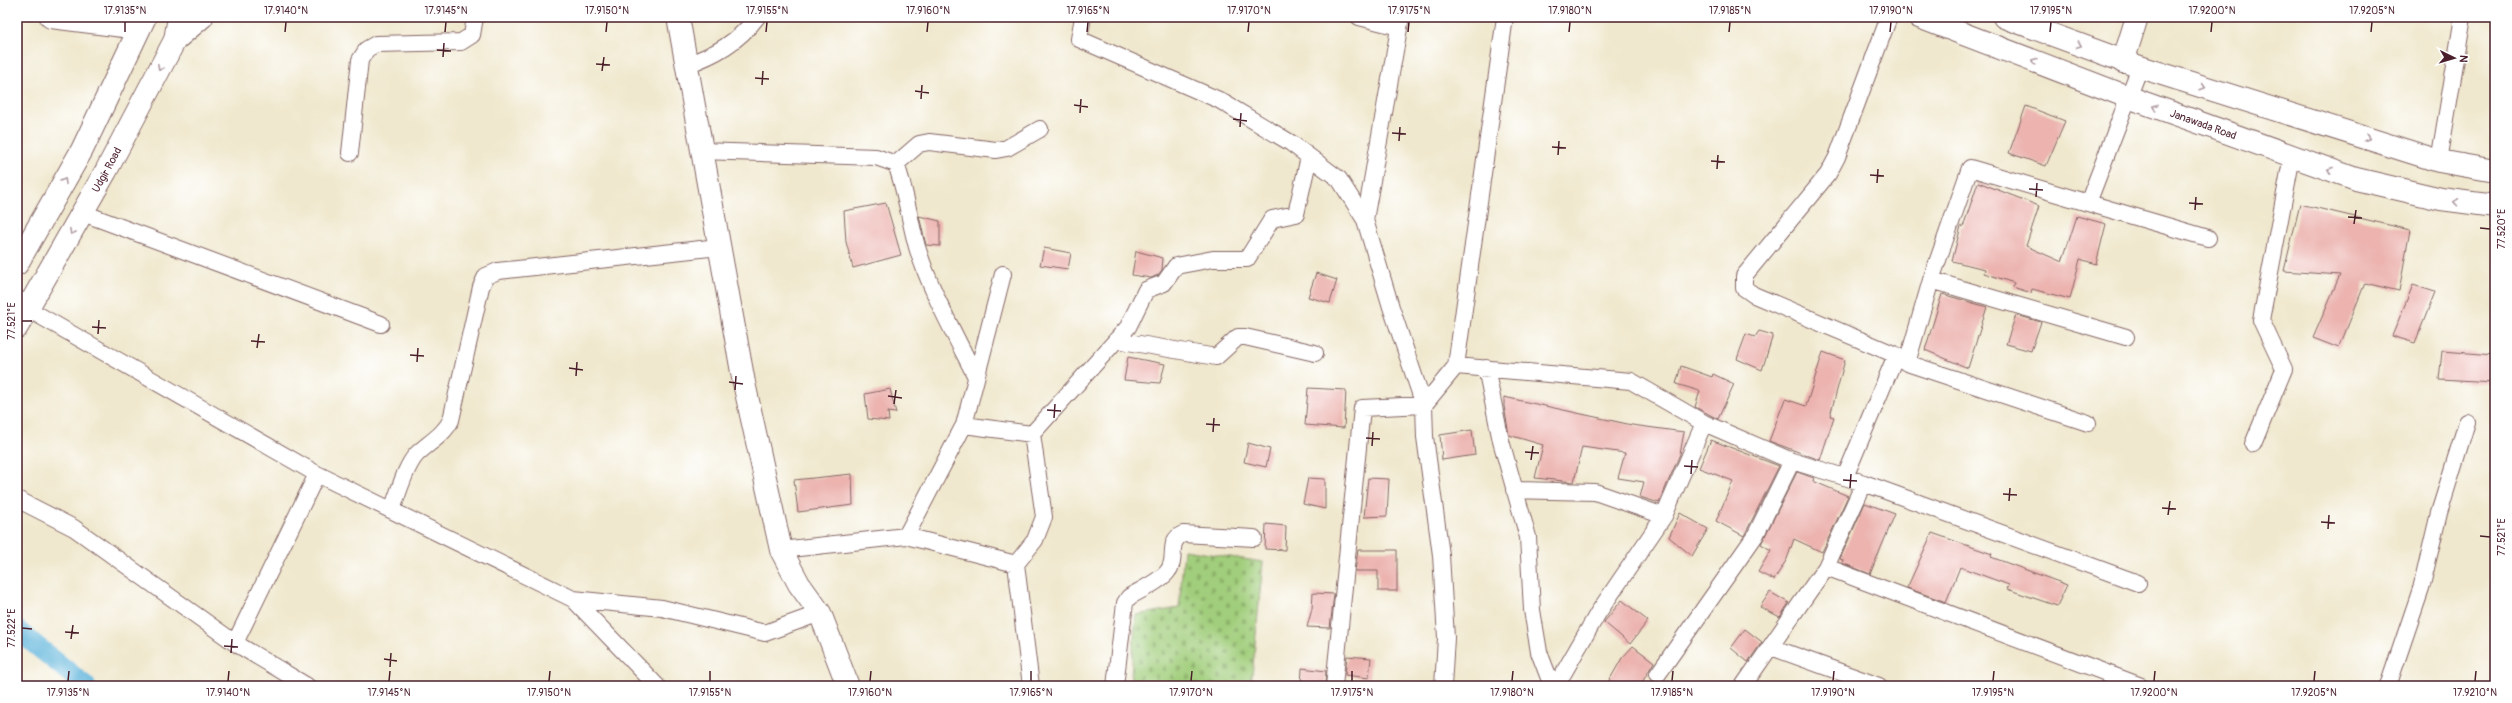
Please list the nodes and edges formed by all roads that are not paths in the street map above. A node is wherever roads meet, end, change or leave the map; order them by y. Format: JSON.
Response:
{"nodes":[{"id":1,"x":51,"y":17,"type":"edge"},
{"id":2,"x":179,"y":17,"type":"edge"},
{"id":3,"x":202,"y":17,"type":"edge"},
{"id":4,"x":475,"y":17,"type":"edge"},
{"id":5,"x":678,"y":17,"type":"edge"},
{"id":6,"x":757,"y":17,"type":"edge"},
{"id":7,"x":1083,"y":17,"type":"edge"},
{"id":8,"x":1359,"y":17,"type":"edge"},
{"id":9,"x":1505,"y":17,"type":"edge"},
{"id":10,"x":1890,"y":17,"type":"edge"},
{"id":11,"x":1919,"y":17,"type":"edge"},
{"id":12,"x":2004,"y":17,"type":"edge"},
{"id":13,"x":2138,"y":17,"type":"edge"},
{"id":14,"x":2463,"y":17,"type":"edge"},
{"id":15,"x":142,"y":22,"type":"edge"},
{"id":16,"x":1400,"y":22,"type":"edge"},
{"id":17,"x":175,"y":40,"type":"junction"},
{"id":18,"x":2131,"y":64,"type":"junction"},
{"id":19,"x":686,"y":65,"type":"junction"},
{"id":20,"x":2128,"y":97,"type":"junction"},
{"id":21,"x":1040,"y":130,"type":"dead end"},
{"id":22,"x":701,"y":151,"type":"junction"},
{"id":23,"x":350,"y":153,"type":"dead end"},
{"id":24,"x":2292,"y":156,"type":"junction"},
{"id":25,"x":1309,"y":157,"type":"junction"},
{"id":26,"x":2439,"y":161,"type":"junction"},
{"id":27,"x":896,"y":164,"type":"junction"},
{"id":28,"x":2495,"y":172,"type":"edge"},
{"id":29,"x":2088,"y":203,"type":"junction"},
{"id":30,"x":2495,"y":206,"type":"edge"},
{"id":31,"x":83,"y":212,"type":"junction"},
{"id":32,"x":1365,"y":220,"type":"junction"},
{"id":33,"x":2208,"y":238,"type":"dead end"},
{"id":34,"x":719,"y":247,"type":"junction"},
{"id":35,"x":17,"y":264,"type":"edge"},
{"id":36,"x":1003,"y":274,"type":"dead end"},
{"id":37,"x":1931,"y":280,"type":"junction"},
{"id":38,"x":23,"y":303,"type":"edge"},
{"id":39,"x":381,"y":324,"type":"dead end"},
{"id":40,"x":17,"y":327,"type":"edge"},
{"id":41,"x":2126,"y":337,"type":"dead end"},
{"id":42,"x":1116,"y":340,"type":"junction"},
{"id":43,"x":1315,"y":353,"type":"dead end"},
{"id":44,"x":1901,"y":359,"type":"junction"},
{"id":45,"x":1456,"y":366,"type":"junction"},
{"id":46,"x":1486,"y":368,"type":"junction"},
{"id":47,"x":976,"y":377,"type":"junction"},
{"id":48,"x":1424,"y":406,"type":"junction"},
{"id":49,"x":2467,"y":422,"type":"dead end"},
{"id":50,"x":1704,"y":423,"type":"junction"},
{"id":51,"x":2088,"y":423,"type":"dead end"},
{"id":52,"x":964,"y":425,"type":"junction"},
{"id":53,"x":1032,"y":434,"type":"junction"},
{"id":54,"x":2253,"y":444,"type":"dead end"},
{"id":55,"x":1792,"y":461,"type":"junction"},
{"id":56,"x":317,"y":474,"type":"junction"},
{"id":57,"x":1845,"y":477,"type":"junction"},
{"id":58,"x":1864,"y":483,"type":"junction"},
{"id":59,"x":1514,"y":490,"type":"junction"},
{"id":60,"x":17,"y":499,"type":"edge"},
{"id":61,"x":392,"y":509,"type":"junction"},
{"id":62,"x":1664,"y":516,"type":"junction"},
{"id":63,"x":906,"y":536,"type":"junction"},
{"id":64,"x":1254,"y":538,"type":"dead end"},
{"id":65,"x":781,"y":550,"type":"junction"},
{"id":66,"x":1016,"y":564,"type":"junction"},
{"id":67,"x":1826,"y":567,"type":"junction"},
{"id":68,"x":2138,"y":583,"type":"dead end"},
{"id":69,"x":573,"y":599,"type":"junction"},
{"id":70,"x":820,"y":613,"type":"junction"},
{"id":71,"x":235,"y":643,"type":"junction"},
{"id":72,"x":1771,"y":647,"type":"junction"},
{"id":73,"x":1658,"y":674,"type":"dead end"},
{"id":74,"x":307,"y":686,"type":"edge"},
{"id":75,"x":657,"y":686,"type":"edge"},
{"id":76,"x":848,"y":686,"type":"edge"},
{"id":77,"x":1031,"y":686,"type":"edge"},
{"id":78,"x":1115,"y":686,"type":"edge"},
{"id":79,"x":1334,"y":686,"type":"edge"},
{"id":80,"x":1443,"y":686,"type":"edge"},
{"id":81,"x":1552,"y":686,"type":"edge"},
{"id":82,"x":1556,"y":686,"type":"edge"},
{"id":83,"x":1743,"y":686,"type":"edge"},
{"id":84,"x":1879,"y":686,"type":"edge"},
{"id":85,"x":2141,"y":686,"type":"edge"},
{"id":86,"x":2388,"y":686,"type":"edge"}],
"edges":[{"from":1,"to":15,"type":"main road"},
{"from":2,"to":17,"type":"main road"},
{"from":3,"to":17,"type":"main road","name":"Udgir Road"},
{"from":4,"to":23,"type":"street"},
{"from":5,"to":19,"type":"main road"},
{"from":6,"to":19,"type":"street"},
{"from":7,"to":25,"type":"street"},
{"from":8,"to":16,"type":"street"},
{"from":9,"to":45,"type":"street"},
{"from":10,"to":44,"type":"street"},
{"from":20,"to":11,"type":"main road","name":"Janawada Road","one_way":true},
{"from":12,"to":18,"type":"main road","one_way":true},
{"from":13,"to":18,"type":"main road"},
{"from":14,"to":26,"type":"street"},
{"from":35,"to":15,"type":"main road","one_way":true},
{"from":16,"to":32,"type":"street"},
{"from":17,"to":31,"type":"main road","name":"Udgir Road","one_way":true},
{"from":18,"to":20,"type":"street"},
{"from":18,"to":26,"type":"main road","one_way":true},
{"from":19,"to":22,"type":"main road"},
{"from":24,"to":20,"type":"main road","name":"Janawada Road","one_way":true},
{"from":20,"to":29,"type":"street"},
{"from":21,"to":27,"type":"street"},
{"from":22,"to":27,"type":"street"},
{"from":22,"to":34,"type":"main road"},
{"from":30,"to":24,"type":"main road","name":"Janawada Road","one_way":true},
{"from":24,"to":54,"type":"street"},
{"from":25,"to":32,"type":"street"},
{"from":25,"to":42,"type":"street"},
{"from":26,"to":28,"type":"main road"},
{"from":27,"to":47,"type":"street"},
{"from":29,"to":33,"type":"street"},
{"from":29,"to":37,"type":"street"},
{"from":31,"to":38,"type":"main road","name":"Udgir Road","one_way":true},
{"from":31,"to":39,"type":"street"},
{"from":32,"to":48,"type":"street"},
{"from":34,"to":61,"type":"street"},
{"from":34,"to":65,"type":"main road"},
{"from":36,"to":47,"type":"street"},
{"from":37,"to":41,"type":"street"},
{"from":37,"to":44,"type":"street"},
{"from":38,"to":40,"type":"main road","name":"Udgir Road"},
{"from":38,"to":56,"type":"street"},
{"from":42,"to":43,"type":"street"},
{"from":42,"to":53,"type":"street"},
{"from":44,"to":51,"type":"street"},
{"from":44,"to":57,"type":"street"},
{"from":45,"to":46,"type":"street"},
{"from":45,"to":48,"type":"street"},
{"from":46,"to":50,"type":"street"},
{"from":46,"to":59,"type":"street"},
{"from":47,"to":52,"type":"street"},
{"from":48,"to":79,"type":"street"},
{"from":48,"to":80,"type":"street"},
{"from":49,"to":86,"type":"street"},
{"from":50,"to":55,"type":"street"},
{"from":50,"to":62,"type":"street"},
{"from":52,"to":53,"type":"street"},
{"from":52,"to":63,"type":"street"},
{"from":53,"to":66,"type":"street"},
{"from":55,"to":57,"type":"street"},
{"from":55,"to":73,"type":"street"},
{"from":56,"to":61,"type":"street"},
{"from":56,"to":71,"type":"street"},
{"from":57,"to":58,"type":"street"},
{"from":58,"to":67,"type":"street"},
{"from":58,"to":68,"type":"street"},
{"from":59,"to":62,"type":"street"},
{"from":59,"to":81,"type":"street"},
{"from":60,"to":71,"type":"street"},
{"from":61,"to":69,"type":"street"},
{"from":62,"to":82,"type":"street"},
{"from":63,"to":65,"type":"street"},
{"from":63,"to":66,"type":"street"},
{"from":64,"to":78,"type":"street"},
{"from":65,"to":70,"type":"main road"},
{"from":66,"to":77,"type":"street"},
{"from":67,"to":72,"type":"street"},
{"from":67,"to":85,"type":"street"},
{"from":69,"to":70,"type":"street"},
{"from":69,"to":75,"type":"street"},
{"from":70,"to":76,"type":"main road"},
{"from":71,"to":74,"type":"street"},
{"from":72,"to":83,"type":"street"},
{"from":72,"to":84,"type":"street"}]}
